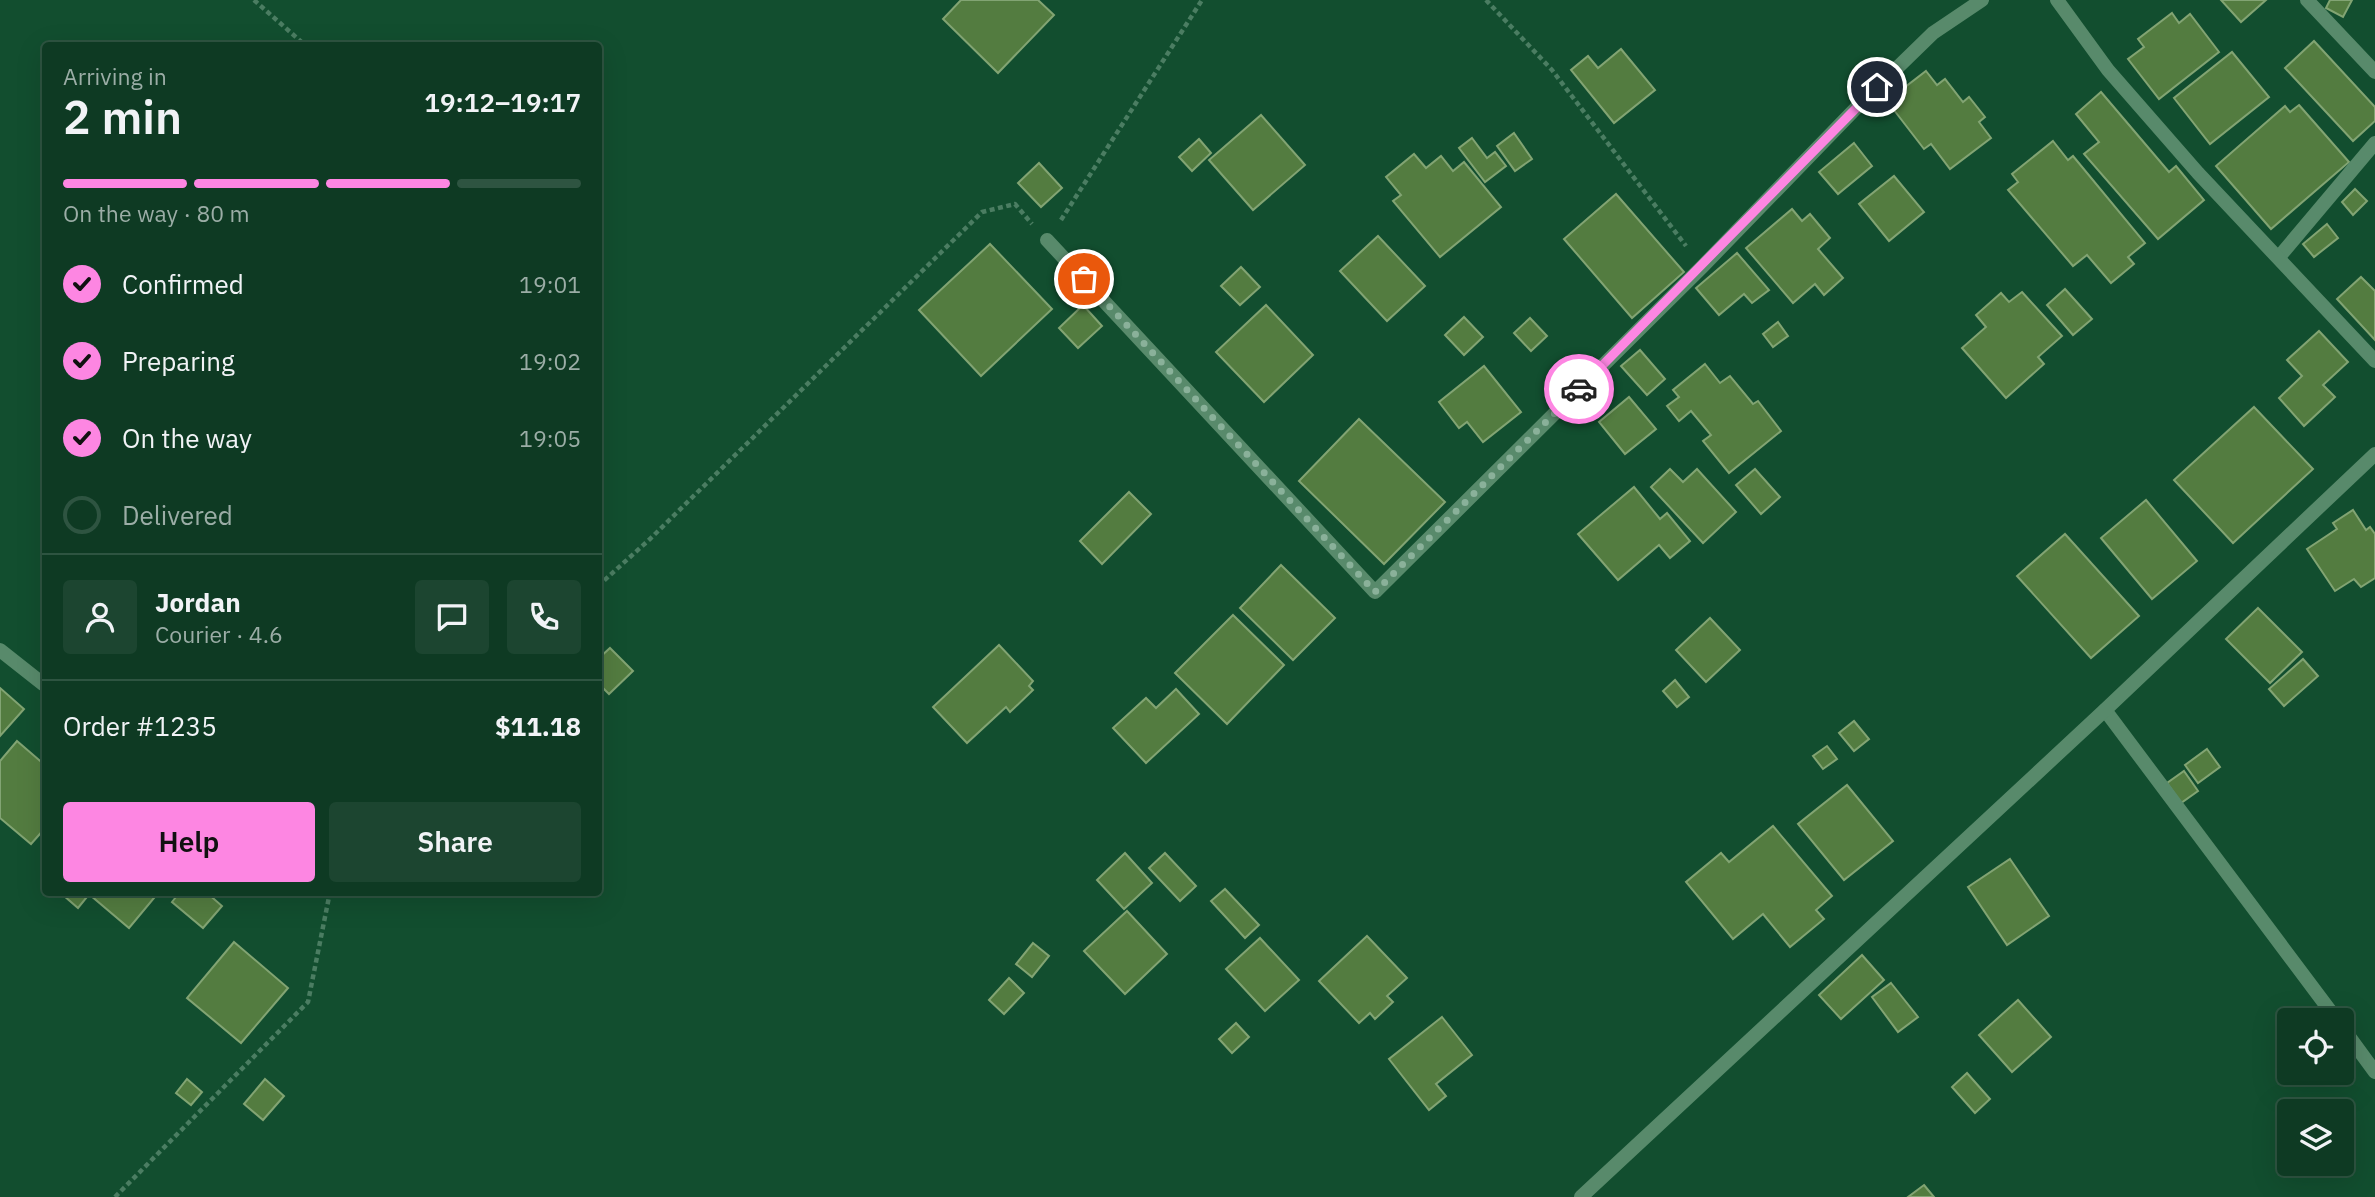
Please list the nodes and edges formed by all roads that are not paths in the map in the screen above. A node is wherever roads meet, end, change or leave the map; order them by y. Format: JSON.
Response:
{"nodes":[{"id":1,"x":1982,"y":0,"type":"edge"},
{"id":2,"x":2057,"y":0,"type":"edge"},
{"id":3,"x":2308,"y":0,"type":"edge"},
{"id":4,"x":2375,"y":72,"type":"edge"},
{"id":5,"x":2375,"y":143,"type":"edge"},
{"id":6,"x":1047,"y":240,"type":"road end"},
{"id":7,"x":2279,"y":257,"type":"junction"},
{"id":8,"x":2375,"y":361,"type":"edge"},
{"id":9,"x":2375,"y":454,"type":"edge"},
{"id":10,"x":0,"y":650,"type":"edge"},
{"id":11,"x":42,"y":683,"type":"edge"},
{"id":12,"x":2105,"y":710,"type":"junction"},
{"id":13,"x":2328,"y":1008,"type":"edge"},
{"id":14,"x":2354,"y":1043,"type":"edge"},
{"id":15,"x":2375,"y":1072,"type":"edge"},
{"id":16,"x":1581,"y":1197,"type":"edge"}],
"edges":[{"from":1,"to":6,"type":"street"},
{"from":2,"to":7,"type":"street"},
{"from":3,"to":4,"type":"street"},
{"from":5,"to":7,"type":"street"},
{"from":7,"to":8,"type":"street"},
{"from":9,"to":12,"type":"street"},
{"from":10,"to":11,"type":"street"},
{"from":12,"to":13,"type":"street"},
{"from":12,"to":16,"type":"street"},
{"from":14,"to":15,"type":"street"}]}
